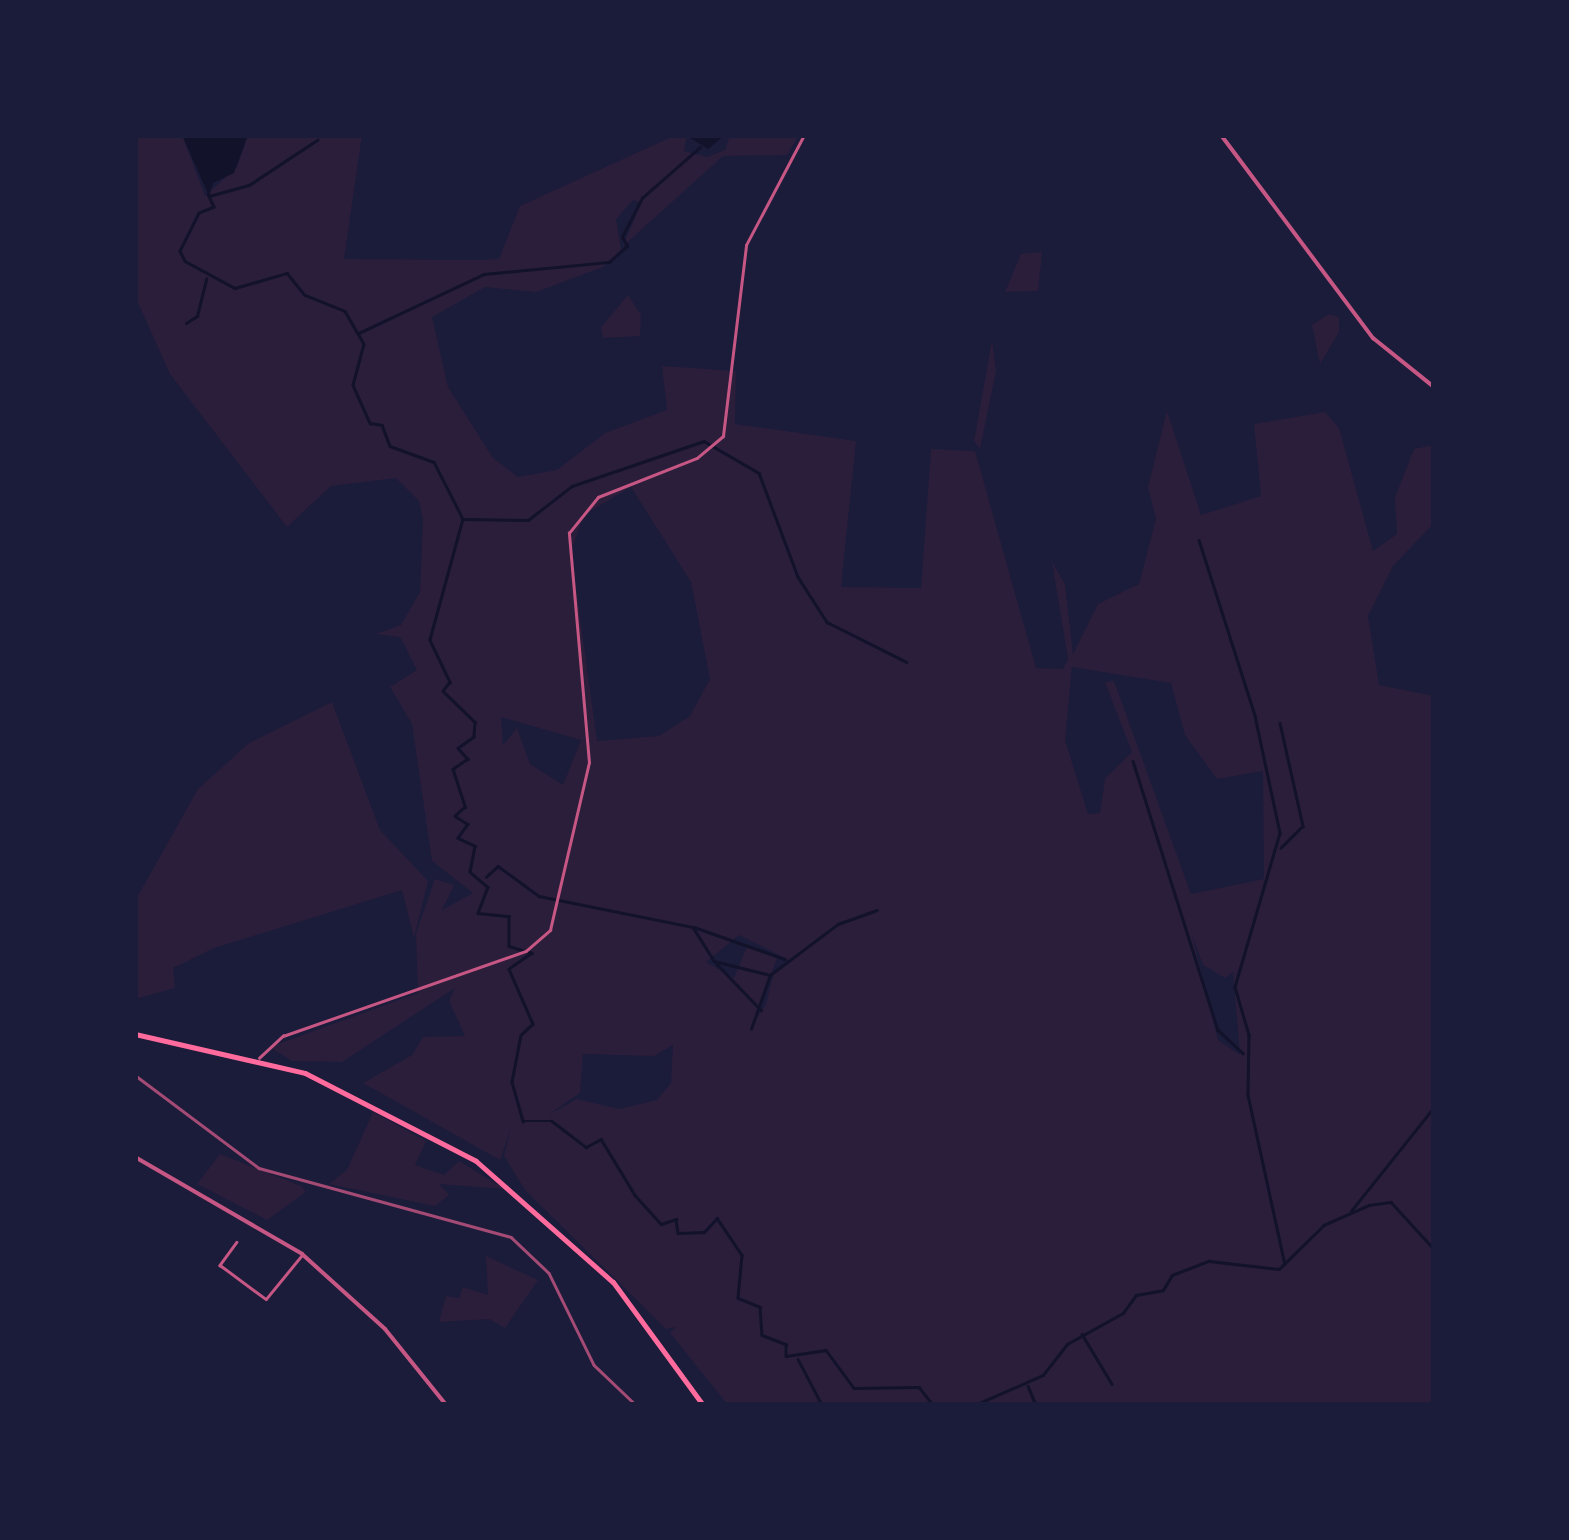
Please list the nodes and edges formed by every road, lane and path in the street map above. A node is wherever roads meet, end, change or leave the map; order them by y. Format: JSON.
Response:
{"nodes":[{"id":1,"x":804,"y":135,"type":"edge"},
{"id":2,"x":1221,"y":135,"type":"edge"},
{"id":3,"x":1434,"y":387,"type":"edge"},
{"id":4,"x":135,"y":1034,"type":"edge"},
{"id":5,"x":259,"y":1058,"type":"junction"},
{"id":6,"x":135,"y":1157,"type":"edge"},
{"id":7,"x":236,"y":1242,"type":"dead end"},
{"id":8,"x":302,"y":1254,"type":"junction"},
{"id":9,"x":446,"y":1405,"type":"edge"},
{"id":10,"x":703,"y":1405,"type":"edge"}],
"edges":[{"from":1,"to":5,"type":"street"},
{"from":2,"to":3,"type":"street"},
{"from":4,"to":5,"type":"main road"},
{"from":5,"to":10,"type":"main road"},
{"from":6,"to":8,"type":"street"},
{"from":7,"to":8,"type":"street"},
{"from":8,"to":9,"type":"street"}]}
